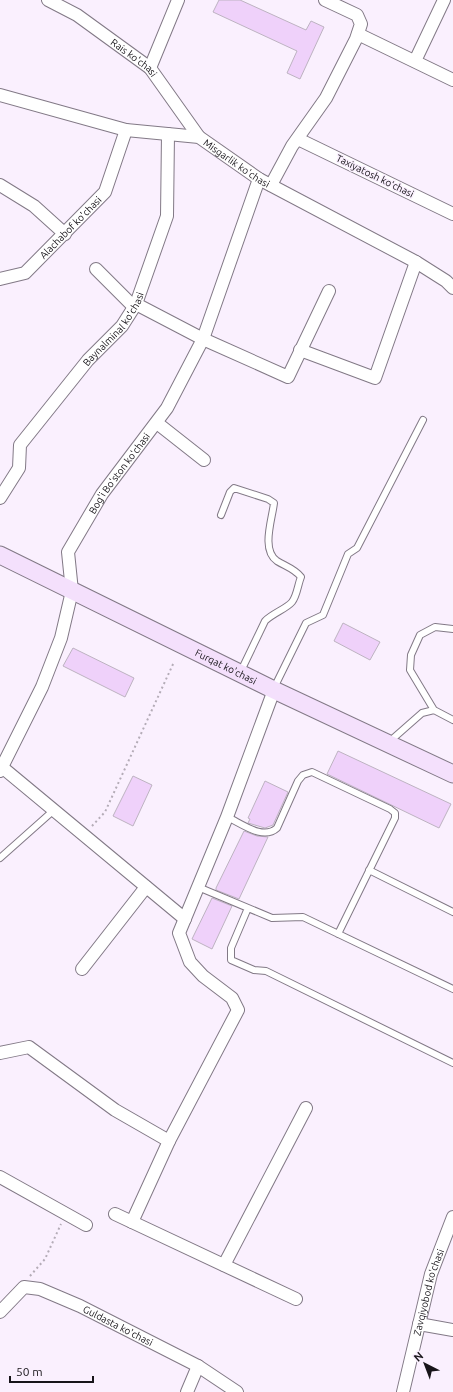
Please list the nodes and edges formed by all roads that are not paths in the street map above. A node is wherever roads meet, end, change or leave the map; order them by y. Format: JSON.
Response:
{"nodes":[{"id":1,"x":48,"y":0,"type":"edge"},
{"id":2,"x":178,"y":0,"type":"edge"},
{"id":3,"x":325,"y":0,"type":"edge"},
{"id":4,"x":444,"y":0,"type":"edge"},
{"id":5,"x":358,"y":34,"type":"junction"},
{"id":6,"x":415,"y":61,"type":"junction"},
{"id":7,"x":150,"y":68,"type":"junction"},
{"id":8,"x":453,"y":80,"type":"edge"},
{"id":9,"x":0,"y":95,"type":"edge"},
{"id":10,"x":126,"y":130,"type":"junction"},
{"id":11,"x":168,"y":134,"type":"junction"},
{"id":12,"x":199,"y":137,"type":"junction"},
{"id":13,"x":298,"y":139,"type":"junction"},
{"id":14,"x":259,"y":178,"type":"junction"},
{"id":15,"x":0,"y":185,"type":"edge"},
{"id":16,"x":271,"y":185,"type":"junction"},
{"id":17,"x":453,"y":214,"type":"edge"},
{"id":18,"x":65,"y":234,"type":"junction"},
{"id":19,"x":416,"y":262,"type":"junction"},
{"id":20,"x":96,"y":269,"type":"dead end"},
{"id":21,"x":0,"y":279,"type":"edge"},
{"id":22,"x":453,"y":288,"type":"edge"},
{"id":23,"x":329,"y":291,"type":"dead end"},
{"id":24,"x":135,"y":306,"type":"junction"},
{"id":25,"x":203,"y":339,"type":"junction"},
{"id":26,"x":300,"y":350,"type":"junction"},
{"id":27,"x":423,"y":420,"type":"dead end"},
{"id":28,"x":157,"y":423,"type":"junction"},
{"id":29,"x":204,"y":460,"type":"dead end"},
{"id":30,"x":0,"y":498,"type":"edge"},
{"id":31,"x":221,"y":515,"type":"dead end"},
{"id":32,"x":0,"y":554,"type":"edge"},
{"id":33,"x":72,"y":591,"type":"junction"},
{"id":34,"x":453,"y":629,"type":"edge"},
{"id":35,"x":240,"y":673,"type":"junction"},
{"id":36,"x":274,"y":690,"type":"junction"},
{"id":37,"x":434,"y":710,"type":"junction"},
{"id":38,"x":453,"y":720,"type":"edge"},
{"id":39,"x":388,"y":743,"type":"junction"},
{"id":40,"x":1,"y":770,"type":"edge"},
{"id":41,"x":453,"y":774,"type":"edge"},
{"id":42,"x":54,"y":810,"type":"junction"},
{"id":43,"x":227,"y":816,"type":"junction"},
{"id":44,"x":0,"y":858,"type":"edge"},
{"id":45,"x":369,"y":870,"type":"junction"},
{"id":46,"x":146,"y":887,"type":"junction"},
{"id":47,"x":198,"y":887,"type":"junction"},
{"id":48,"x":248,"y":908,"type":"junction"},
{"id":49,"x":453,"y":912,"type":"edge"},
{"id":50,"x":185,"y":919,"type":"junction"},
{"id":51,"x":338,"y":934,"type":"junction"},
{"id":52,"x":82,"y":969,"type":"dead end"},
{"id":53,"x":453,"y":989,"type":"edge"},
{"id":54,"x":0,"y":1053,"type":"edge"},
{"id":55,"x":453,"y":1062,"type":"edge"},
{"id":56,"x":306,"y":1108,"type":"dead end"},
{"id":57,"x":169,"y":1140,"type":"junction"},
{"id":58,"x":0,"y":1177,"type":"edge"},
{"id":59,"x":115,"y":1214,"type":"dead end"},
{"id":60,"x":453,"y":1217,"type":"edge"},
{"id":61,"x":132,"y":1222,"type":"junction"},
{"id":62,"x":86,"y":1225,"type":"dead end"},
{"id":63,"x":224,"y":1265,"type":"junction"},
{"id":64,"x":296,"y":1300,"type":"dead end"},
{"id":65,"x":0,"y":1312,"type":"edge"},
{"id":66,"x":419,"y":1324,"type":"junction"},
{"id":67,"x":453,"y":1330,"type":"edge"},
{"id":68,"x":198,"y":1366,"type":"junction"},
{"id":69,"x":187,"y":1392,"type":"edge"},
{"id":70,"x":237,"y":1392,"type":"edge"},
{"id":71,"x":403,"y":1392,"type":"edge"}],
"edges":[{"from":1,"to":7,"type":"street","name":"Rais ko'chasi"},
{"from":2,"to":7,"type":"street"},
{"from":3,"to":5,"type":"street"},
{"from":4,"to":6,"type":"street"},
{"from":5,"to":6,"type":"street"},
{"from":5,"to":13,"type":"street"},
{"from":6,"to":8,"type":"street"},
{"from":7,"to":12,"type":"street","name":"Rais ko'chasi"},
{"from":9,"to":10,"type":"street","name":"Misgarlik ko'chasi"},
{"from":10,"to":11,"type":"street","name":"Misgarlik ko'chasi"},
{"from":10,"to":18,"type":"street","name":"Alachabof ko'chasi"},
{"from":11,"to":12,"type":"street","name":"Misgarlik ko'chasi"},
{"from":11,"to":24,"type":"street","name":"Baynalminal ko'chasi"},
{"from":12,"to":14,"type":"street","name":"Misgarlik ko'chasi"},
{"from":13,"to":16,"type":"street"},
{"from":13,"to":17,"type":"street","name":"Taxiyatosh koʻchasi"},
{"from":14,"to":16,"type":"street","name":"Misgarlik ko'chasi"},
{"from":14,"to":25,"type":"street","name":"Bog'i Bo'ston ko'chasi"},
{"from":15,"to":18,"type":"street"},
{"from":16,"to":19,"type":"street","name":"Misgarlik ko'chasi"},
{"from":18,"to":21,"type":"street","name":"Alachabof ko'chasi"},
{"from":19,"to":22,"type":"street","name":"Misgarlik ko'chasi"},
{"from":19,"to":26,"type":"street"},
{"from":20,"to":24,"type":"street"},
{"from":23,"to":26,"type":"street"},
{"from":24,"to":25,"type":"street"},
{"from":24,"to":30,"type":"street","name":"Baynalminal ko'chasi"},
{"from":25,"to":26,"type":"street"},
{"from":25,"to":28,"type":"street","name":"Bog'i Bo'ston ko'chasi"},
{"from":27,"to":36,"type":"lane"},
{"from":28,"to":29,"type":"street"},
{"from":28,"to":33,"type":"street","name":"Bog'i Bo'ston ko'chasi"},
{"from":31,"to":35,"type":"lane"},
{"from":32,"to":33,"type":"main road","name":"Furqat ko'chasi"},
{"from":33,"to":35,"type":"main road","name":"Furqat ko'chasi"},
{"from":33,"to":40,"type":"street","name":"Bog'i Bo'ston ko'chasi"},
{"from":34,"to":37,"type":"lane"},
{"from":35,"to":36,"type":"main road","name":"Furqat ko'chasi"},
{"from":36,"to":39,"type":"main road","name":"Furqat ko'chasi"},
{"from":36,"to":43,"type":"street"},
{"from":37,"to":38,"type":"lane"},
{"from":37,"to":39,"type":"lane"},
{"from":39,"to":41,"type":"main road","name":"Furqat ko'chasi"},
{"from":40,"to":42,"type":"street"},
{"from":42,"to":44,"type":"lane"},
{"from":42,"to":46,"type":"street"},
{"from":43,"to":45,"type":"lane"},
{"from":43,"to":47,"type":"street"},
{"from":45,"to":49,"type":"lane"},
{"from":45,"to":51,"type":"lane"},
{"from":46,"to":50,"type":"street"},
{"from":46,"to":52,"type":"street"},
{"from":47,"to":48,"type":"lane"},
{"from":47,"to":50,"type":"street"},
{"from":48,"to":51,"type":"lane"},
{"from":48,"to":55,"type":"lane"},
{"from":50,"to":57,"type":"street"},
{"from":51,"to":53,"type":"lane"},
{"from":54,"to":57,"type":"street"},
{"from":56,"to":63,"type":"street"},
{"from":57,"to":61,"type":"street"},
{"from":58,"to":62,"type":"street"},
{"from":59,"to":61,"type":"street"},
{"from":60,"to":66,"type":"street","name":"Zavqiyobod ko'chasi"},
{"from":61,"to":63,"type":"street"},
{"from":63,"to":64,"type":"street"},
{"from":65,"to":68,"type":"street","name":"Guldasta ko'chasi"},
{"from":66,"to":67,"type":"street"},
{"from":66,"to":71,"type":"street","name":"Zavqiyobod ko'chasi"},
{"from":68,"to":69,"type":"street"},
{"from":68,"to":70,"type":"street","name":"Guldasta ko'chasi"}]}
